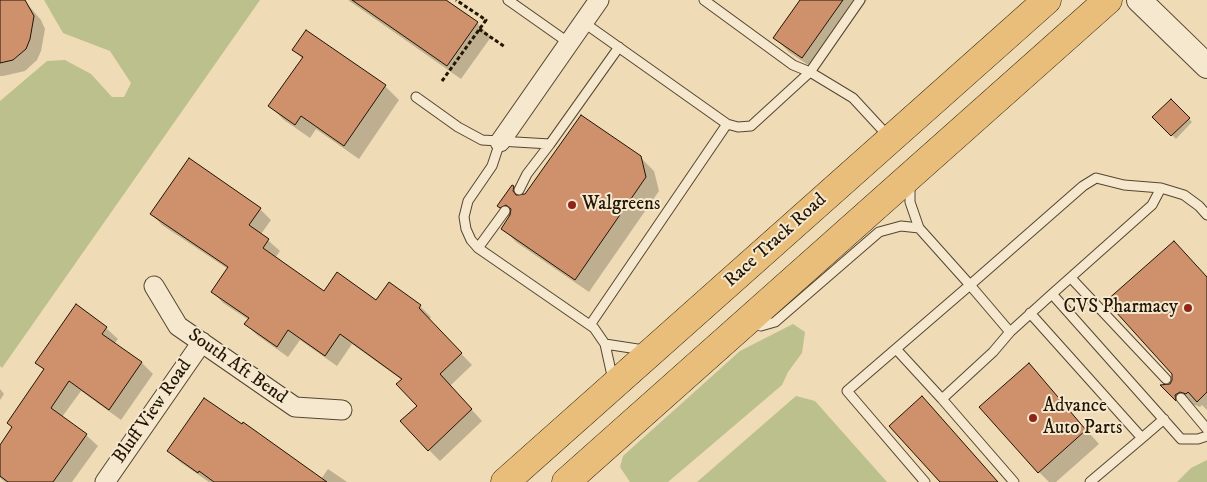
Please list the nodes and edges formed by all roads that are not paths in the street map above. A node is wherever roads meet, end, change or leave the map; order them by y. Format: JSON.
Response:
{"nodes":[{"id":1,"x":508,"y":0,"type":"edge"},
{"id":2,"x":599,"y":0,"type":"edge"},
{"id":3,"x":704,"y":0,"type":"edge"},
{"id":4,"x":860,"y":0,"type":"edge"},
{"id":5,"x":1047,"y":0,"type":"edge"},
{"id":6,"x":1108,"y":0,"type":"edge"},
{"id":7,"x":1139,"y":0,"type":"edge"},
{"id":8,"x":583,"y":22,"type":"junction"},
{"id":9,"x":569,"y":43,"type":"junction"},
{"id":10,"x":619,"y":47,"type":"junction"},
{"id":11,"x":1207,"y":66,"type":"edge"},
{"id":12,"x":810,"y":72,"type":"junction"},
{"id":13,"x":416,"y":97,"type":"dead end"},
{"id":14,"x":727,"y":124,"type":"junction"},
{"id":15,"x":891,"y":139,"type":"junction"},
{"id":16,"x":500,"y":142,"type":"junction"},
{"id":17,"x":550,"y":144,"type":"junction"},
{"id":18,"x":910,"y":176,"type":"junction"},
{"id":19,"x":517,"y":188,"type":"dead end"},
{"id":20,"x":1161,"y":188,"type":"junction"},
{"id":21,"x":502,"y":210,"type":"dead end"},
{"id":22,"x":1207,"y":215,"type":"edge"},
{"id":23,"x":919,"y":228,"type":"junction"},
{"id":24,"x":478,"y":248,"type":"junction"},
{"id":25,"x":1070,"y":278,"type":"junction"},
{"id":26,"x":970,"y":285,"type":"junction"},
{"id":27,"x":154,"y":286,"type":"dead end"},
{"id":28,"x":1052,"y":294,"type":"junction"},
{"id":29,"x":1030,"y":313,"type":"junction"},
{"id":30,"x":746,"y":322,"type":"junction"},
{"id":31,"x":590,"y":324,"type":"junction"},
{"id":32,"x":1010,"y":332,"type":"junction"},
{"id":33,"x":202,"y":342,"type":"junction"},
{"id":34,"x":605,"y":344,"type":"junction"},
{"id":35,"x":896,"y":349,"type":"junction"},
{"id":36,"x":652,"y":352,"type":"junction"},
{"id":37,"x":1166,"y":379,"type":"dead end"},
{"id":38,"x":614,"y":385,"type":"junction"},
{"id":39,"x":1181,"y":398,"type":"dead end"},
{"id":40,"x":942,"y":399,"type":"junction"},
{"id":41,"x":342,"y":410,"type":"dead end"},
{"id":42,"x":1164,"y":419,"type":"junction"},
{"id":43,"x":1207,"y":428,"type":"edge"},
{"id":44,"x":1207,"y":436,"type":"edge"},
{"id":45,"x":1142,"y":438,"type":"junction"},
{"id":46,"x":105,"y":482,"type":"edge"},
{"id":47,"x":505,"y":482,"type":"edge"},
{"id":48,"x":566,"y":482,"type":"edge"},
{"id":49,"x":925,"y":482,"type":"edge"},
{"id":50,"x":1014,"y":482,"type":"edge"},
{"id":51,"x":1090,"y":482,"type":"edge"}],
"edges":[{"from":1,"to":9,"type":"lane"},
{"from":2,"to":8,"type":"street"},
{"from":3,"to":12,"type":"lane"},
{"from":4,"to":12,"type":"lane"},
{"from":5,"to":15,"type":"main road","name":"Race Track Road"},
{"from":6,"to":18,"type":"main road"},
{"from":7,"to":11,"type":"street"},
{"from":8,"to":9,"type":"street"},
{"from":8,"to":10,"type":"lane"},
{"from":9,"to":16,"type":"street"},
{"from":10,"to":14,"type":"lane"},
{"from":10,"to":17,"type":"lane"},
{"from":12,"to":14,"type":"lane"},
{"from":12,"to":15,"type":"lane"},
{"from":13,"to":16,"type":"lane"},
{"from":14,"to":31,"type":"lane"},
{"from":15,"to":36,"type":"main road","name":"Race Track Road"},
{"from":16,"to":17,"type":"lane"},
{"from":16,"to":24,"type":"lane"},
{"from":17,"to":19,"type":"lane"},
{"from":18,"to":23,"type":"lane"},
{"from":18,"to":30,"type":"main road"},
{"from":20,"to":22,"type":"lane"},
{"from":20,"to":25,"type":"lane"},
{"from":20,"to":26,"type":"lane"},
{"from":21,"to":24,"type":"lane"},
{"from":23,"to":26,"type":"lane"},
{"from":23,"to":30,"type":"lane"},
{"from":24,"to":31,"type":"lane"},
{"from":25,"to":28,"type":"lane"},
{"from":25,"to":37,"type":"lane"},
{"from":26,"to":32,"type":"lane"},
{"from":26,"to":35,"type":"lane"},
{"from":27,"to":33,"type":"street","name":"South Aft Bend"},
{"from":28,"to":29,"type":"lane"},
{"from":28,"to":42,"type":"lane"},
{"from":29,"to":32,"type":"lane"},
{"from":29,"to":45,"type":"lane"},
{"from":30,"to":48,"type":"main road"},
{"from":31,"to":34,"type":"lane"},
{"from":32,"to":40,"type":"lane"},
{"from":33,"to":41,"type":"street","name":"South Aft Bend"},
{"from":33,"to":46,"type":"street","name":"Bluff View Road"},
{"from":34,"to":36,"type":"lane"},
{"from":34,"to":38,"type":"lane"},
{"from":35,"to":40,"type":"lane"},
{"from":35,"to":49,"type":"lane"},
{"from":36,"to":38,"type":"main road","name":"Race Track Road"},
{"from":38,"to":47,"type":"main road","name":"Race Track Road"},
{"from":39,"to":43,"type":"lane"},
{"from":40,"to":50,"type":"lane"},
{"from":42,"to":44,"type":"lane"},
{"from":42,"to":45,"type":"lane"},
{"from":45,"to":51,"type":"lane"}]}
